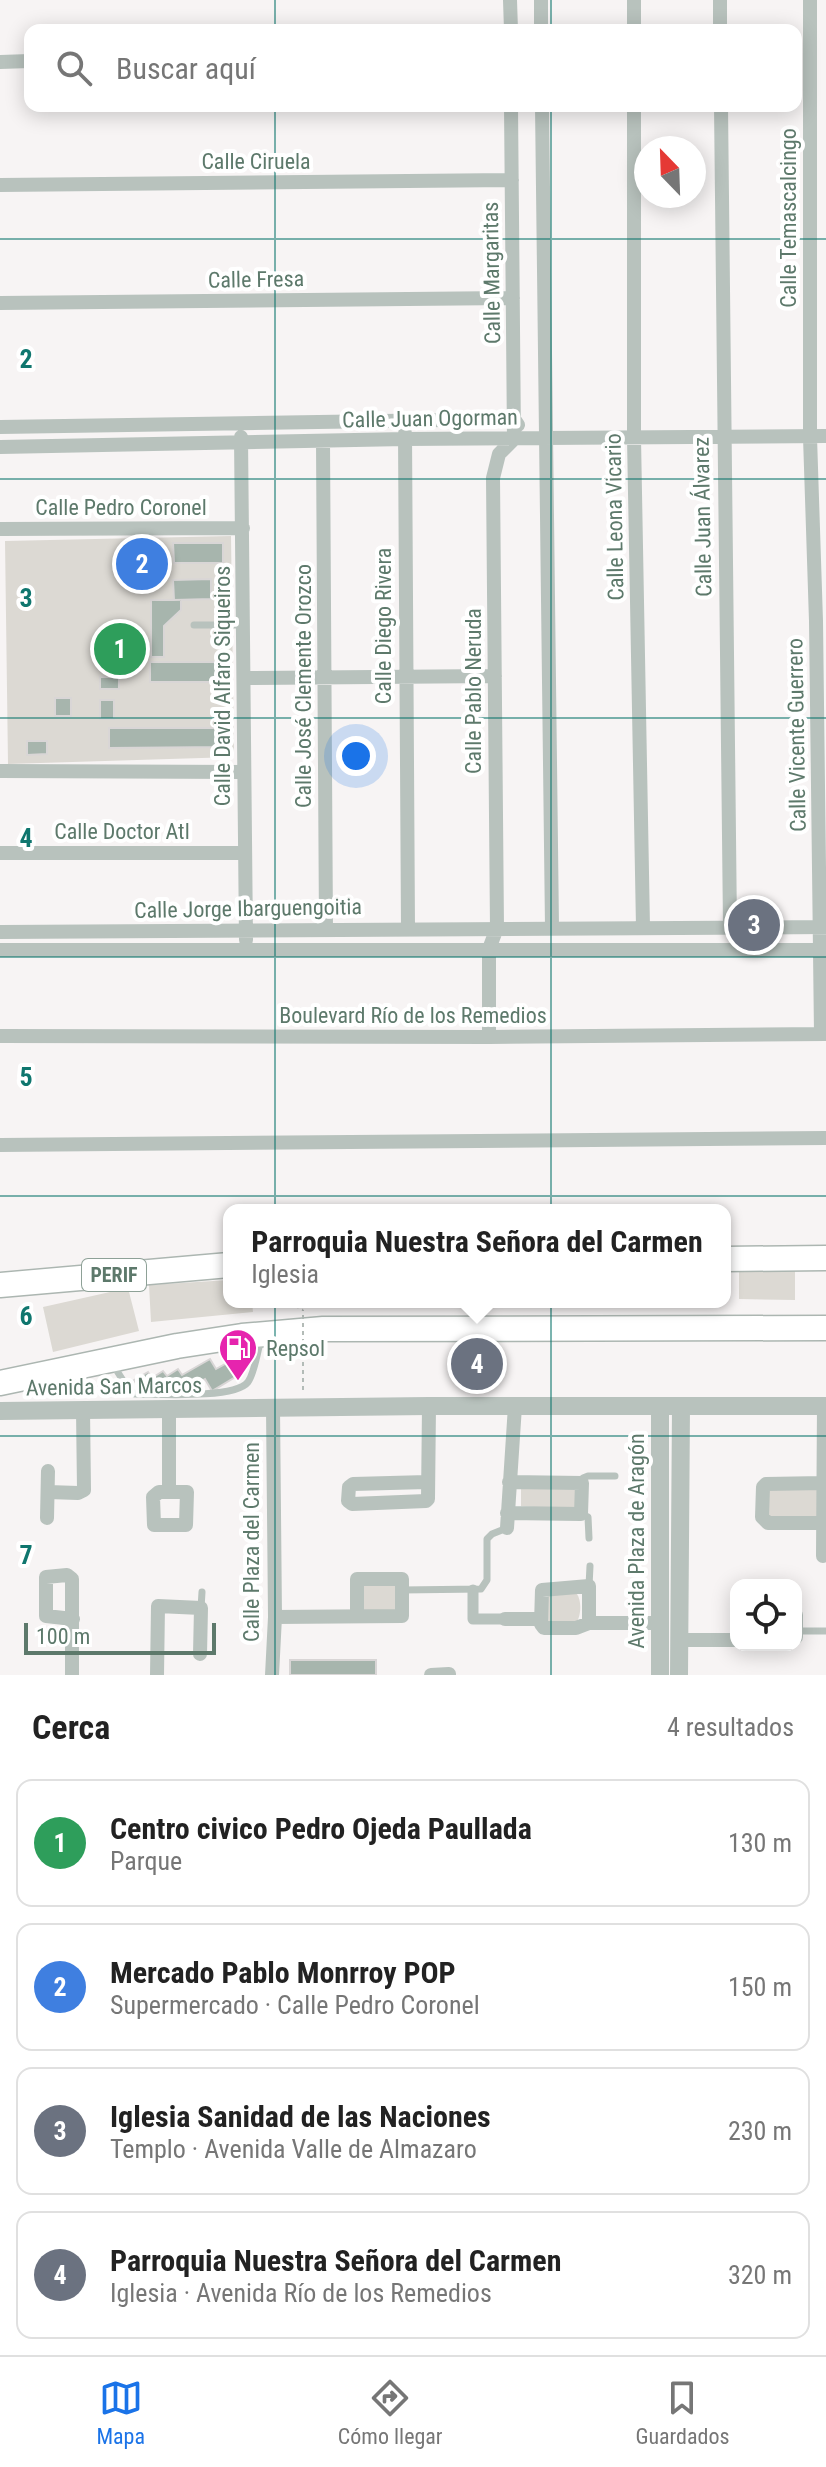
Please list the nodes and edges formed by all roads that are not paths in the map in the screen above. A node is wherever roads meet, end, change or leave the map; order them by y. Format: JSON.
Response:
{"nodes":[{"id":1,"x":510,"y":0,"type":"edge"},
{"id":2,"x":541,"y":0,"type":"edge"},
{"id":3,"x":634,"y":0,"type":"edge"},
{"id":4,"x":720,"y":0,"type":"edge"},
{"id":5,"x":810,"y":0,"type":"edge"},
{"id":6,"x":810,"y":20,"type":"junction"},
{"id":7,"x":826,"y":20,"type":"edge"},
{"id":8,"x":511,"y":24,"type":"edge"},
{"id":9,"x":541,"y":24,"type":"edge"},
{"id":10,"x":634,"y":24,"type":"edge"},
{"id":11,"x":720,"y":24,"type":"edge"},
{"id":12,"x":24,"y":61,"type":"edge"},
{"id":13,"x":0,"y":62,"type":"edge"},
{"id":14,"x":511,"y":112,"type":"edge"},
{"id":15,"x":542,"y":112,"type":"edge"},
{"id":16,"x":634,"y":112,"type":"edge"},
{"id":17,"x":721,"y":112,"type":"edge"},
{"id":18,"x":810,"y":112,"type":"junction"},
{"id":19,"x":826,"y":112,"type":"edge"},
{"id":20,"x":512,"y":180,"type":"junction"},
{"id":21,"x":0,"y":185,"type":"edge"},
{"id":22,"x":513,"y":298,"type":"junction"},
{"id":23,"x":0,"y":303,"type":"edge"},
{"id":24,"x":810,"y":343,"type":"junction"},
{"id":25,"x":826,"y":343,"type":"edge"},
{"id":26,"x":514,"y":419,"type":"junction"},
{"id":27,"x":404,"y":420,"type":"junction"},
{"id":28,"x":241,"y":425,"type":"junction"},
{"id":29,"x":0,"y":427,"type":"edge"},
{"id":30,"x":723,"y":436,"type":"junction"},
{"id":31,"x":826,"y":436,"type":"edge"},
{"id":32,"x":810,"y":437,"type":"junction"},
{"id":33,"x":634,"y":438,"type":"junction"},
{"id":34,"x":405,"y":439,"type":"junction"},
{"id":35,"x":514,"y":439,"type":"junction"},
{"id":36,"x":547,"y":439,"type":"junction"},
{"id":37,"x":323,"y":442,"type":"junction"},
{"id":38,"x":241,"y":444,"type":"junction"},
{"id":39,"x":0,"y":447,"type":"edge"},
{"id":40,"x":243,"y":528,"type":"junction"},
{"id":41,"x":0,"y":529,"type":"edge"},
{"id":42,"x":820,"y":531,"type":"edge"},
{"id":43,"x":821,"y":621,"type":"edge"},
{"id":44,"x":194,"y":625,"type":"dead end"},
{"id":45,"x":245,"y":625,"type":"junction"},
{"id":46,"x":495,"y":676,"type":"junction"},
{"id":47,"x":244,"y":678,"type":"junction"},
{"id":48,"x":404,"y":678,"type":"junction"},
{"id":49,"x":325,"y":679,"type":"junction"},
{"id":50,"x":0,"y":771,"type":"edge"},
{"id":51,"x":244,"y":772,"type":"junction"},
{"id":52,"x":823,"y":841,"type":"edge"},
{"id":53,"x":0,"y":853,"type":"edge"},
{"id":54,"x":244,"y":853,"type":"junction"},
{"id":55,"x":552,"y":927,"type":"junction"},
{"id":56,"x":643,"y":927,"type":"junction"},
{"id":57,"x":730,"y":927,"type":"junction"},
{"id":58,"x":823,"y":927,"type":"edge"},
{"id":59,"x":408,"y":928,"type":"junction"},
{"id":60,"x":497,"y":928,"type":"junction"},
{"id":61,"x":326,"y":929,"type":"junction"},
{"id":62,"x":246,"y":931,"type":"junction"},
{"id":63,"x":0,"y":932,"type":"edge"},
{"id":64,"x":247,"y":948,"type":"junction"},
{"id":65,"x":489,"y":949,"type":"junction"},
{"id":66,"x":0,"y":950,"type":"edge"},
{"id":67,"x":823,"y":950,"type":"edge"},
{"id":68,"x":823,"y":1034,"type":"edge"},
{"id":69,"x":0,"y":1036,"type":"edge"},
{"id":70,"x":489,"y":1037,"type":"junction"},
{"id":71,"x":826,"y":1138,"type":"edge"},
{"id":72,"x":0,"y":1145,"type":"edge"},
{"id":73,"x":826,"y":1258,"type":"edge"},
{"id":74,"x":731,"y":1259,"type":"edge"},
{"id":75,"x":223,"y":1266,"type":"edge"},
{"id":76,"x":0,"y":1285,"type":"edge"},
{"id":77,"x":826,"y":1328,"type":"edge"},
{"id":78,"x":262,"y":1334,"type":"junction"},
{"id":79,"x":111,"y":1361,"type":"junction"},
{"id":80,"x":0,"y":1383,"type":"edge"},
{"id":81,"x":241,"y":1387,"type":"junction"},
{"id":82,"x":429,"y":1406,"type":"junction"},
{"id":83,"x":515,"y":1406,"type":"junction"},
{"id":84,"x":825,"y":1406,"type":"edge"},
{"id":85,"x":660,"y":1407,"type":"junction"},
{"id":86,"x":681,"y":1407,"type":"junction"},
{"id":87,"x":250,"y":1408,"type":"junction"},
{"id":88,"x":273,"y":1408,"type":"junction"},
{"id":89,"x":169,"y":1409,"type":"junction"},
{"id":90,"x":83,"y":1410,"type":"junction"},
{"id":91,"x":0,"y":1411,"type":"edge"},
{"id":92,"x":48,"y":1471,"type":"dead end"},
{"id":93,"x":615,"y":1476,"type":"dead end"},
{"id":94,"x":427,"y":1482,"type":"junction"},
{"id":95,"x":509,"y":1482,"type":"junction"},
{"id":96,"x":582,"y":1483,"type":"junction"},
{"id":97,"x":823,"y":1483,"type":"junction"},
{"id":98,"x":169,"y":1491,"type":"dead end"},
{"id":99,"x":48,"y":1492,"type":"junction"},
{"id":100,"x":581,"y":1514,"type":"junction"},
{"id":101,"x":47,"y":1518,"type":"dead end"},
{"id":102,"x":507,"y":1521,"type":"junction"},
{"id":103,"x":823,"y":1523,"type":"junction"},
{"id":104,"x":589,"y":1538,"type":"dead end"},
{"id":105,"x":823,"y":1556,"type":"dead end"},
{"id":106,"x":590,"y":1566,"type":"dead end"},
{"id":107,"x":589,"y":1586,"type":"junction"},
{"id":108,"x":402,"y":1590,"type":"junction"},
{"id":109,"x":473,"y":1590,"type":"junction"},
{"id":110,"x":202,"y":1592,"type":"dead end"},
{"id":111,"x":201,"y":1608,"type":"junction"},
{"id":112,"x":357,"y":1616,"type":"junction"},
{"id":113,"x":275,"y":1617,"type":"junction"},
{"id":114,"x":73,"y":1619,"type":"dead end"},
{"id":115,"x":505,"y":1619,"type":"joint"},
{"id":116,"x":542,"y":1623,"type":"junction"},
{"id":117,"x":589,"y":1623,"type":"junction"},
{"id":118,"x":660,"y":1623,"type":"junction"},
{"id":119,"x":802,"y":1629,"type":"edge"},
{"id":120,"x":826,"y":1631,"type":"edge"},
{"id":121,"x":680,"y":1640,"type":"junction"},
{"id":122,"x":730,"y":1640,"type":"edge"},
{"id":123,"x":200,"y":1654,"type":"dead end"},
{"id":124,"x":449,"y":1674,"type":"edge"},
{"id":125,"x":72,"y":1675,"type":"edge"},
{"id":126,"x":157,"y":1675,"type":"edge"},
{"id":127,"x":272,"y":1675,"type":"edge"},
{"id":128,"x":431,"y":1675,"type":"edge"},
{"id":129,"x":660,"y":1675,"type":"edge"},
{"id":130,"x":679,"y":1675,"type":"edge"}],
"edges":[{"from":1,"to":8,"type":"street"},
{"from":2,"to":9,"type":"street"},
{"from":3,"to":10,"type":"street"},
{"from":4,"to":11,"type":"street"},
{"from":5,"to":6,"type":"street","name":"Calle Temascalcingo"},
{"from":6,"to":7,"type":"street"},
{"from":6,"to":18,"type":"street","name":"Calle Temascalcingo"},
{"from":12,"to":13,"type":"street"},
{"from":14,"to":20,"type":"street","name":"Calle Margaritas"},
{"from":15,"to":36,"type":"street"},
{"from":16,"to":33,"type":"street","name":"Calle Leona Vicario"},
{"from":17,"to":30,"type":"street","name":"Calle Juan Álvarez"},
{"from":18,"to":19,"type":"street"},
{"from":18,"to":24,"type":"street","name":"Calle Temascalcingo"},
{"from":20,"to":21,"type":"street","name":"Calle Ciruela"},
{"from":20,"to":22,"type":"street","name":"Calle Margaritas"},
{"from":22,"to":23,"type":"street","name":"Calle Fresa"},
{"from":22,"to":26,"type":"street","name":"Calle Margaritas"},
{"from":24,"to":25,"type":"street"},
{"from":24,"to":32,"type":"street","name":"Calle Temascalcingo"},
{"from":26,"to":27,"type":"street","name":"Calle Juan Ogorman"},
{"from":26,"to":35,"type":"street","name":"Calle Margaritas"},
{"from":26,"to":36,"type":"street","name":"Calle Juan Ogorman"},
{"from":27,"to":28,"type":"street","name":"Calle Juan Ogorman"},
{"from":27,"to":34,"type":"street","name":"Calle Diego Rivera"},
{"from":28,"to":29,"type":"street","name":"Calle Juan Ogorman"},
{"from":28,"to":38,"type":"street","name":"Calle David Alfaro Siqueiros"},
{"from":30,"to":32,"type":"street"},
{"from":30,"to":33,"type":"street"},
{"from":30,"to":57,"type":"street","name":"Calle Juan Álvarez"},
{"from":31,"to":32,"type":"street"},
{"from":32,"to":42,"type":"street","name":"Calle Vicente Guerrero"},
{"from":33,"to":36,"type":"street"},
{"from":33,"to":56,"type":"street","name":"Calle Leona Vicario"},
{"from":34,"to":35,"type":"street","name":"Calle Juan Ogorman"},
{"from":34,"to":37,"type":"street","name":"Calle Juan Ogorman"},
{"from":34,"to":48,"type":"street","name":"Calle Diego Rivera"},
{"from":35,"to":36,"type":"street","name":"Calle Juan Ogorman"},
{"from":35,"to":46,"type":"street","name":"Calle Pablo Neruda"},
{"from":36,"to":55,"type":"street"},
{"from":37,"to":38,"type":"street","name":"Calle Juan Ogorman"},
{"from":37,"to":49,"type":"street","name":"Calle José Clemente Orozco"},
{"from":38,"to":39,"type":"street","name":"Calle Juan Ogorman"},
{"from":38,"to":40,"type":"street","name":"Calle David Alfaro Siqueiros"},
{"from":40,"to":41,"type":"street","name":"Calle Pedro Coronel"},
{"from":40,"to":45,"type":"street","name":"Calle David Alfaro Siqueiros"},
{"from":42,"to":43,"type":"street","name":"Calle Vicente Guerrero"},
{"from":43,"to":52,"type":"street","name":"Calle Vicente Guerrero"},
{"from":44,"to":45,"type":"lane"},
{"from":45,"to":47,"type":"street","name":"Calle David Alfaro Siqueiros"},
{"from":46,"to":48,"type":"street"},
{"from":46,"to":60,"type":"street","name":"Calle Pablo Neruda"},
{"from":47,"to":49,"type":"street"},
{"from":47,"to":51,"type":"street","name":"Calle David Alfaro Siqueiros"},
{"from":48,"to":49,"type":"street"},
{"from":48,"to":59,"type":"street","name":"Calle Diego Rivera"},
{"from":49,"to":61,"type":"street","name":"Calle José Clemente Orozco"},
{"from":50,"to":51,"type":"street"},
{"from":51,"to":54,"type":"street","name":"Calle David Alfaro Siqueiros"},
{"from":52,"to":58,"type":"street","name":"Calle Vicente Guerrero"},
{"from":53,"to":54,"type":"street","name":"Calle Doctor Atl"},
{"from":54,"to":62,"type":"street","name":"Calle David Alfaro Siqueiros"},
{"from":55,"to":56,"type":"street","name":"Calle Jorge Ibarguengoitia"},
{"from":55,"to":60,"type":"street","name":"Calle Jorge Ibarguengoitia"},
{"from":56,"to":57,"type":"street","name":"Calle Jorge Ibarguengoitia"},
{"from":57,"to":58,"type":"street","name":"Calle Jorge Ibarguengoitia"},
{"from":58,"to":67,"type":"street","name":"Calle Vicente Guerrero"},
{"from":59,"to":60,"type":"street","name":"Calle Jorge Ibarguengoitia"},
{"from":59,"to":61,"type":"street","name":"Calle Jorge Ibarguengoitia"},
{"from":60,"to":65,"type":"street","name":"Calle Pablo Neruda"},
{"from":61,"to":62,"type":"street","name":"Calle Jorge Ibarguengoitia"},
{"from":62,"to":63,"type":"street","name":"Calle Jorge Ibarguengoitia"},
{"from":62,"to":64,"type":"street","name":"Calle David Alfaro Siqueiros"},
{"from":64,"to":65,"type":"street","name":"Calle Jorge Ibarguengoitia"},
{"from":64,"to":66,"type":"street","name":"Calle Jorge Ibarguengoitia"},
{"from":65,"to":67,"type":"street","name":"Calle Jorge Ibarguengoitia"},
{"from":65,"to":70,"type":"street"},
{"from":67,"to":68,"type":"street","name":"Calle Vicente Guerrero"},
{"from":68,"to":70,"type":"street","name":"Boulevard Río de los Remedios"},
{"from":69,"to":70,"type":"street","name":"Boulevard Río de los Remedios"},
{"from":71,"to":72,"type":"street"},
{"from":73,"to":74,"type":"highway"},
{"from":75,"to":76,"type":"highway","number":"PERIF"},
{"from":77,"to":78,"type":"highway"},
{"from":78,"to":79,"type":"highway"},
{"from":78,"to":81,"type":"lane"},
{"from":79,"to":80,"type":"highway"},
{"from":79,"to":81,"type":"lane"},
{"from":81,"to":87,"type":"lane"},
{"from":82,"to":83,"type":"street","name":"Avenida San Marcos"},
{"from":82,"to":88,"type":"street","name":"Avenida San Marcos"},
{"from":82,"to":94,"type":"street"},
{"from":83,"to":85,"type":"street","name":"Avenida San Marcos"},
{"from":83,"to":95,"type":"street"},
{"from":84,"to":86,"type":"street","name":"Avenida San Marcos"},
{"from":84,"to":97,"type":"street"},
{"from":85,"to":86,"type":"street","name":"Avenida San Marcos"},
{"from":85,"to":118,"type":"street","name":"Avenida Plaza de Aragón"},
{"from":86,"to":121,"type":"street","name":"Avenida Plaza de Aragón"},
{"from":87,"to":88,"type":"street","name":"Avenida San Marcos"},
{"from":87,"to":89,"type":"street","name":"Avenida San Marcos"},
{"from":88,"to":113,"type":"street","name":"Calle Plaza del Carmen"},
{"from":89,"to":90,"type":"street","name":"Avenida San Marcos"},
{"from":89,"to":98,"type":"street"},
{"from":90,"to":91,"type":"street","name":"Avenida San Marcos"},
{"from":90,"to":99,"type":"street"},
{"from":92,"to":99,"type":"street"},
{"from":93,"to":96,"type":"lane"},
{"from":94,"to":94,"type":"street"},
{"from":95,"to":96,"type":"street"},
{"from":95,"to":102,"type":"street"},
{"from":96,"to":100,"type":"street"},
{"from":97,"to":103,"type":"street"},
{"from":97,"to":103,"type":"street"},
{"from":99,"to":101,"type":"street"},
{"from":100,"to":102,"type":"street"},
{"from":100,"to":104,"type":"lane"},
{"from":102,"to":109,"type":"lane"},
{"from":103,"to":105,"type":"street"},
{"from":106,"to":107,"type":"lane"},
{"from":107,"to":116,"type":"street"},
{"from":107,"to":117,"type":"street"},
{"from":108,"to":109,"type":"lane"},
{"from":108,"to":112,"type":"street"},
{"from":108,"to":112,"type":"street"},
{"from":109,"to":115,"type":"street"},
{"from":110,"to":111,"type":"lane"},
{"from":111,"to":123,"type":"street"},
{"from":111,"to":126,"type":"street"},
{"from":112,"to":113,"type":"street"},
{"from":113,"to":127,"type":"street","name":"Calle Plaza del Carmen"},
{"from":114,"to":125,"type":"street"},
{"from":115,"to":116,"type":"street"},
{"from":116,"to":117,"type":"street"},
{"from":117,"to":118,"type":"street"},
{"from":118,"to":129,"type":"street","name":"Avenida Plaza de Aragón"},
{"from":119,"to":120,"type":"lane"},
{"from":121,"to":122,"type":"street"},
{"from":121,"to":130,"type":"street","name":"Avenida Plaza de Aragón"},
{"from":124,"to":128,"type":"street"}]}
